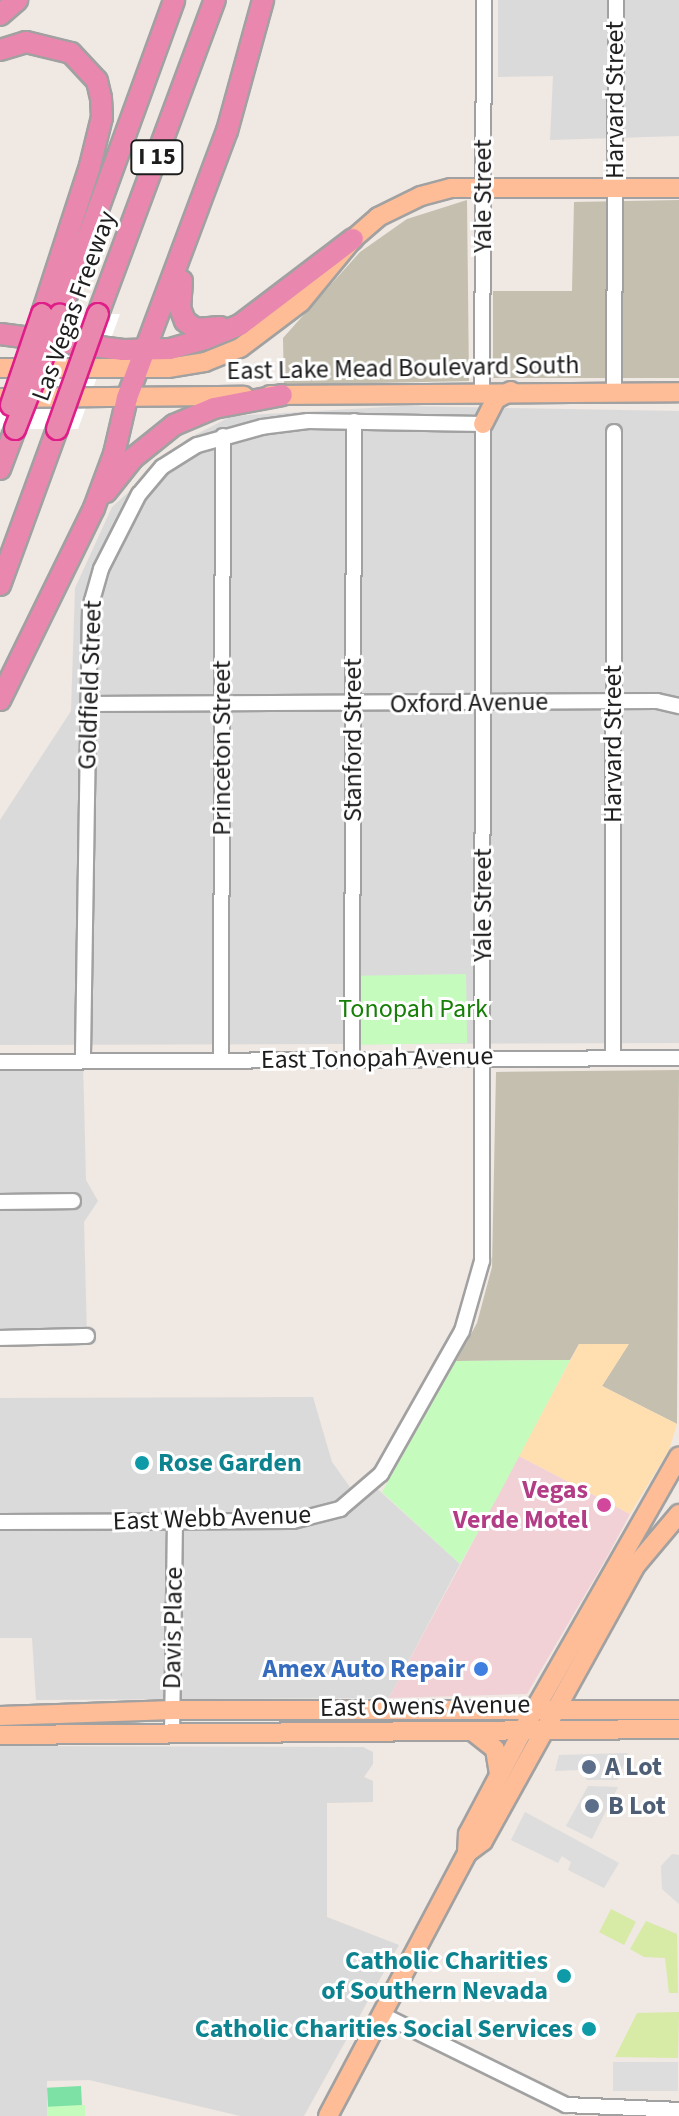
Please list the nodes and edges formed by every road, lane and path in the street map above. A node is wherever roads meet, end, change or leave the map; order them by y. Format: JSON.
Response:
{"nodes":[{"id":1,"x":17,"y":0,"type":"edge"},
{"id":2,"x":174,"y":0,"type":"edge"},
{"id":3,"x":215,"y":0,"type":"edge"},
{"id":4,"x":263,"y":0,"type":"edge"},
{"id":5,"x":484,"y":0,"type":"edge"},
{"id":6,"x":616,"y":0,"type":"edge"},
{"id":7,"x":0,"y":15,"type":"edge"},
{"id":8,"x":0,"y":50,"type":"edge"},
{"id":9,"x":483,"y":188,"type":"junction"},
{"id":10,"x":615,"y":188,"type":"junction"},
{"id":11,"x":679,"y":188,"type":"edge"},
{"id":12,"x":353,"y":239,"type":"junction"},
{"id":13,"x":182,"y":261,"type":"junction"},
{"id":14,"x":260,"y":310,"type":"junction"},
{"id":15,"x":51,"y":314,"type":"junction"},
{"id":16,"x":0,"y":334,"type":"edge"},
{"id":17,"x":143,"y":358,"type":"junction"},
{"id":18,"x":0,"y":368,"type":"edge"},
{"id":19,"x":511,"y":391,"type":"junction"},
{"id":20,"x":614,"y":391,"type":"junction"},
{"id":21,"x":482,"y":392,"type":"junction"},
{"id":22,"x":679,"y":392,"type":"edge"},
{"id":23,"x":282,"y":395,"type":"junction"},
{"id":24,"x":0,"y":398,"type":"edge"},
{"id":25,"x":127,"y":398,"type":"junction"},
{"id":26,"x":354,"y":421,"type":"junction"},
{"id":27,"x":483,"y":424,"type":"junction"},
{"id":28,"x":614,"y":432,"type":"dead end"},
{"id":29,"x":223,"y":436,"type":"junction"},
{"id":30,"x":0,"y":469,"type":"edge"},
{"id":31,"x":94,"y":508,"type":"junction"},
{"id":32,"x":0,"y":585,"type":"edge"},
{"id":33,"x":679,"y":694,"type":"edge"},
{"id":34,"x":0,"y":700,"type":"edge"},
{"id":35,"x":612,"y":701,"type":"junction"},
{"id":36,"x":657,"y":701,"type":"junction"},
{"id":37,"x":484,"y":703,"type":"junction"},
{"id":38,"x":89,"y":704,"type":"junction"},
{"id":39,"x":222,"y":704,"type":"junction"},
{"id":40,"x":353,"y":704,"type":"junction"},
{"id":41,"x":679,"y":706,"type":"edge"},
{"id":42,"x":677,"y":1055,"type":"edge"},
{"id":43,"x":613,"y":1056,"type":"junction"},
{"id":44,"x":483,"y":1057,"type":"junction"},
{"id":45,"x":352,"y":1059,"type":"junction"},
{"id":46,"x":221,"y":1060,"type":"junction"},
{"id":47,"x":83,"y":1061,"type":"junction"},
{"id":48,"x":0,"y":1062,"type":"edge"},
{"id":49,"x":73,"y":1201,"type":"dead end"},
{"id":50,"x":0,"y":1202,"type":"edge"},
{"id":51,"x":87,"y":1336,"type":"dead end"},
{"id":52,"x":0,"y":1338,"type":"edge"},
{"id":53,"x":679,"y":1456,"type":"edge"},
{"id":54,"x":358,"y":1497,"type":"joint"},
{"id":55,"x":679,"y":1514,"type":"edge"},
{"id":56,"x":175,"y":1521,"type":"junction"},
{"id":57,"x":0,"y":1522,"type":"edge"},
{"id":58,"x":679,"y":1710,"type":"edge"},
{"id":59,"x":534,"y":1711,"type":"junction"},
{"id":60,"x":555,"y":1711,"type":"junction"},
{"id":61,"x":30,"y":1714,"type":"junction"},
{"id":62,"x":0,"y":1716,"type":"edge"},
{"id":63,"x":172,"y":1722,"type":"junction"},
{"id":64,"x":679,"y":1729,"type":"edge"},
{"id":65,"x":523,"y":1730,"type":"junction"},
{"id":66,"x":544,"y":1730,"type":"junction"},
{"id":67,"x":472,"y":1731,"type":"junction"},
{"id":68,"x":31,"y":1734,"type":"junction"},
{"id":69,"x":0,"y":1735,"type":"edge"},
{"id":70,"x":499,"y":1775,"type":"junction"},
{"id":71,"x":467,"y":1853,"type":"junction"},
{"id":72,"x":381,"y":2014,"type":"junction"},
{"id":73,"x":679,"y":2110,"type":"edge"},
{"id":74,"x":328,"y":2116,"type":"edge"}],
"edges":[{"from":1,"to":7,"type":"highway"},
{"from":2,"to":15,"type":"highway","name":"Las Vegas Freeway","number":"I 15"},
{"from":3,"to":32,"type":"highway","name":"Las Vegas Freeway","number":"I 15","bridge":true},
{"from":4,"to":13,"type":"highway"},
{"from":5,"to":9,"type":"street","name":"Yale Street"},
{"from":6,"to":10,"type":"street","name":"Harvard Street"},
{"from":8,"to":15,"type":"highway"},
{"from":9,"to":10,"type":"main road"},
{"from":9,"to":12,"type":"main road"},
{"from":9,"to":21,"type":"street","name":"Yale Street"},
{"from":10,"to":11,"type":"main road"},
{"from":10,"to":20,"type":"street","name":"Harvard Street"},
{"from":12,"to":14,"type":"highway"},
{"from":12,"to":17,"type":"main road"},
{"from":13,"to":14,"type":"highway"},
{"from":13,"to":17,"type":"highway"},
{"from":14,"to":17,"type":"highway"},
{"from":15,"to":30,"type":"highway","name":"Las Vegas Freeway","number":"I 15","bridge":true},
{"from":16,"to":17,"type":"highway"},
{"from":17,"to":18,"type":"main road"},
{"from":17,"to":25,"type":"highway"},
{"from":19,"to":20,"type":"main road","name":"East Lake Mead Boulevard South"},
{"from":19,"to":21,"type":"main road","name":"East Lake Mead Boulevard South"},
{"from":19,"to":27,"type":"main road"},
{"from":20,"to":22,"type":"main road","name":"East Lake Mead Boulevard South"},
{"from":21,"to":23,"type":"main road","name":"East Lake Mead Boulevard South"},
{"from":23,"to":25,"type":"main road","name":"East Lake Mead Boulevard South"},
{"from":23,"to":31,"type":"highway"},
{"from":24,"to":25,"type":"main road","name":"East Lake Mead Boulevard South"},
{"from":25,"to":31,"type":"highway"},
{"from":26,"to":27,"type":"street","name":"Goldfield Street"},
{"from":26,"to":29,"type":"street","name":"Goldfield Street"},
{"from":26,"to":40,"type":"street","name":"Stanford Street"},
{"from":27,"to":37,"type":"street","name":"Yale Street"},
{"from":28,"to":35,"type":"street","name":"Harvard Street"},
{"from":29,"to":38,"type":"street","name":"Goldfield Street"},
{"from":29,"to":39,"type":"street","name":"Princeton Street"},
{"from":31,"to":34,"type":"highway"},
{"from":33,"to":36,"type":"street","name":"Oxford Avenue"},
{"from":35,"to":36,"type":"street","name":"Oxford Avenue"},
{"from":35,"to":37,"type":"street","name":"Oxford Avenue"},
{"from":35,"to":43,"type":"street","name":"Harvard Street"},
{"from":36,"to":41,"type":"street","name":"Oxford Avenue"},
{"from":37,"to":40,"type":"street","name":"Oxford Avenue"},
{"from":37,"to":44,"type":"street","name":"Yale Street"},
{"from":38,"to":39,"type":"street","name":"Oxford Avenue"},
{"from":38,"to":47,"type":"street","name":"Goldfield Street"},
{"from":39,"to":40,"type":"street","name":"Oxford Avenue"},
{"from":39,"to":46,"type":"street","name":"Princeton Street"},
{"from":40,"to":45,"type":"street","name":"Stanford Street"},
{"from":42,"to":43,"type":"street","name":"East Tonopah Avenue"},
{"from":43,"to":44,"type":"street","name":"East Tonopah Avenue"},
{"from":44,"to":45,"type":"street","name":"East Tonopah Avenue"},
{"from":44,"to":54,"type":"street","name":"Yale Street"},
{"from":45,"to":46,"type":"street","name":"East Tonopah Avenue"},
{"from":46,"to":47,"type":"street","name":"East Tonopah Avenue"},
{"from":47,"to":48,"type":"street","name":"East Tonopah Avenue"},
{"from":49,"to":50,"type":"street"},
{"from":51,"to":52,"type":"street"},
{"from":53,"to":59,"type":"main road"},
{"from":54,"to":56,"type":"street","name":"East Webb Avenue"},
{"from":55,"to":60,"type":"main road"},
{"from":56,"to":57,"type":"street","name":"East Webb Avenue"},
{"from":56,"to":63,"type":"street","name":"Davis Place"},
{"from":58,"to":60,"type":"main road","name":"East Owens Avenue"},
{"from":59,"to":60,"type":"main road","name":"East Owens Avenue"},
{"from":59,"to":63,"type":"main road","name":"East Owens Avenue"},
{"from":59,"to":65,"type":"main road"},
{"from":60,"to":66,"type":"main road"},
{"from":61,"to":62,"type":"main road"},
{"from":61,"to":63,"type":"main road"},
{"from":61,"to":68,"type":"main road"},
{"from":63,"to":67,"type":"main road","name":"East Owens Avenue"},
{"from":63,"to":68,"type":"main road"},
{"from":64,"to":66,"type":"main road","name":"East Owens Avenue"},
{"from":65,"to":66,"type":"main road","name":"East Owens Avenue"},
{"from":65,"to":67,"type":"main road","name":"East Owens Avenue"},
{"from":65,"to":70,"type":"main road"},
{"from":66,"to":71,"type":"main road"},
{"from":67,"to":70,"type":"main road"},
{"from":68,"to":69,"type":"main road"},
{"from":70,"to":71,"type":"main road"},
{"from":71,"to":72,"type":"main road"},
{"from":72,"to":73,"type":"street"},
{"from":72,"to":74,"type":"main road"}]}
